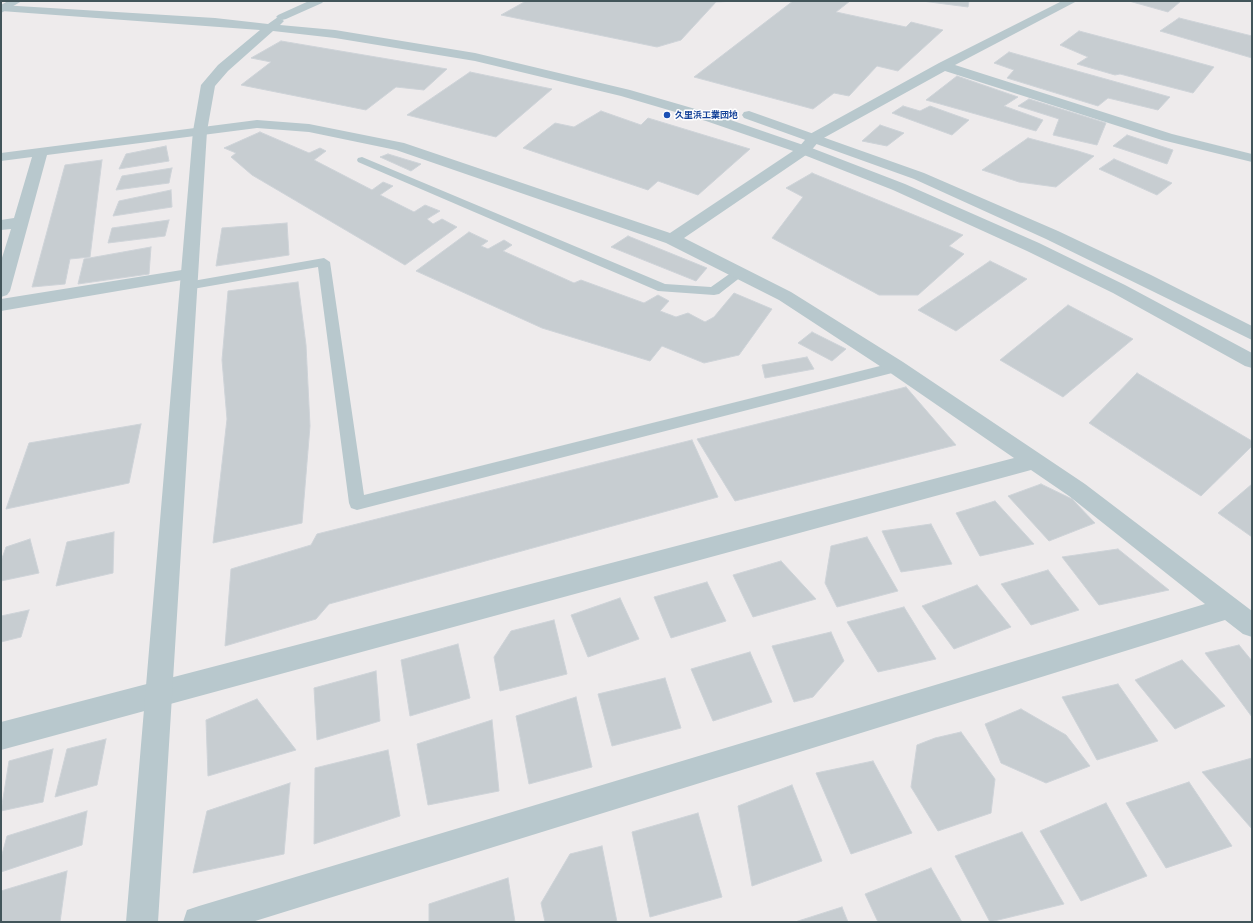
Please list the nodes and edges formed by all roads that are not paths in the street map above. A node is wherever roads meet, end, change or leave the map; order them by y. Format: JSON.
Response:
{"nodes":[{"id":1,"x":44,"y":1,"type":"edge"},
{"id":2,"x":318,"y":1,"type":"edge"},
{"id":3,"x":1067,"y":1,"type":"edge"},
{"id":4,"x":6,"y":7,"type":"edge"},
{"id":5,"x":277,"y":22,"type":"junction"},
{"id":6,"x":521,"y":54,"type":"dead end"},
{"id":7,"x":944,"y":66,"type":"junction"},
{"id":8,"x":735,"y":110,"type":"dead end"},
{"id":9,"x":200,"y":130,"type":"junction"},
{"id":10,"x":809,"y":144,"type":"junction"},
{"id":11,"x":41,"y":152,"type":"junction"},
{"id":12,"x":1,"y":157,"type":"edge"},
{"id":13,"x":1252,"y":158,"type":"edge"},
{"id":14,"x":362,"y":160,"type":"dead end"},
{"id":15,"x":22,"y":222,"type":"junction"},
{"id":16,"x":1,"y":225,"type":"edge"},
{"id":17,"x":672,"y":239,"type":"junction"},
{"id":18,"x":740,"y":274,"type":"junction"},
{"id":19,"x":188,"y":280,"type":"junction"},
{"id":20,"x":1,"y":291,"type":"edge"},
{"id":21,"x":1,"y":305,"type":"edge"},
{"id":22,"x":1252,"y":334,"type":"edge"},
{"id":23,"x":1252,"y":361,"type":"edge"},
{"id":24,"x":896,"y":367,"type":"junction"},
{"id":25,"x":1035,"y":461,"type":"junction"},
{"id":26,"x":1228,"y":608,"type":"junction"},
{"id":27,"x":1252,"y":626,"type":"edge"},
{"id":28,"x":158,"y":695,"type":"junction"},
{"id":29,"x":1,"y":736,"type":"edge"},
{"id":30,"x":142,"y":922,"type":"edge"},
{"id":31,"x":199,"y":922,"type":"edge"}],
"edges":[{"from":1,"to":5,"type":"street"},
{"from":2,"to":5,"type":"street"},
{"from":3,"to":7,"type":"street"},
{"from":4,"to":5,"type":"street"},
{"from":5,"to":6,"type":"street"},
{"from":5,"to":9,"type":"street"},
{"from":5,"to":10,"type":"street"},
{"from":7,"to":10,"type":"street"},
{"from":7,"to":13,"type":"street"},
{"from":8,"to":10,"type":"street"},
{"from":9,"to":11,"type":"street"},
{"from":9,"to":17,"type":"street"},
{"from":9,"to":19,"type":"street"},
{"from":10,"to":17,"type":"street"},
{"from":10,"to":22,"type":"street"},
{"from":10,"to":23,"type":"street"},
{"from":11,"to":12,"type":"street"},
{"from":11,"to":15,"type":"street"},
{"from":14,"to":18,"type":"lane"},
{"from":15,"to":16,"type":"street"},
{"from":15,"to":20,"type":"street"},
{"from":17,"to":18,"type":"street"},
{"from":18,"to":24,"type":"street"},
{"from":19,"to":21,"type":"street"},
{"from":19,"to":24,"type":"lane"},
{"from":19,"to":28,"type":"street"},
{"from":24,"to":25,"type":"street"},
{"from":25,"to":26,"type":"street"},
{"from":25,"to":28,"type":"street"},
{"from":26,"to":27,"type":"street"},
{"from":26,"to":31,"type":"street"},
{"from":28,"to":29,"type":"street"},
{"from":28,"to":30,"type":"street"}]}
